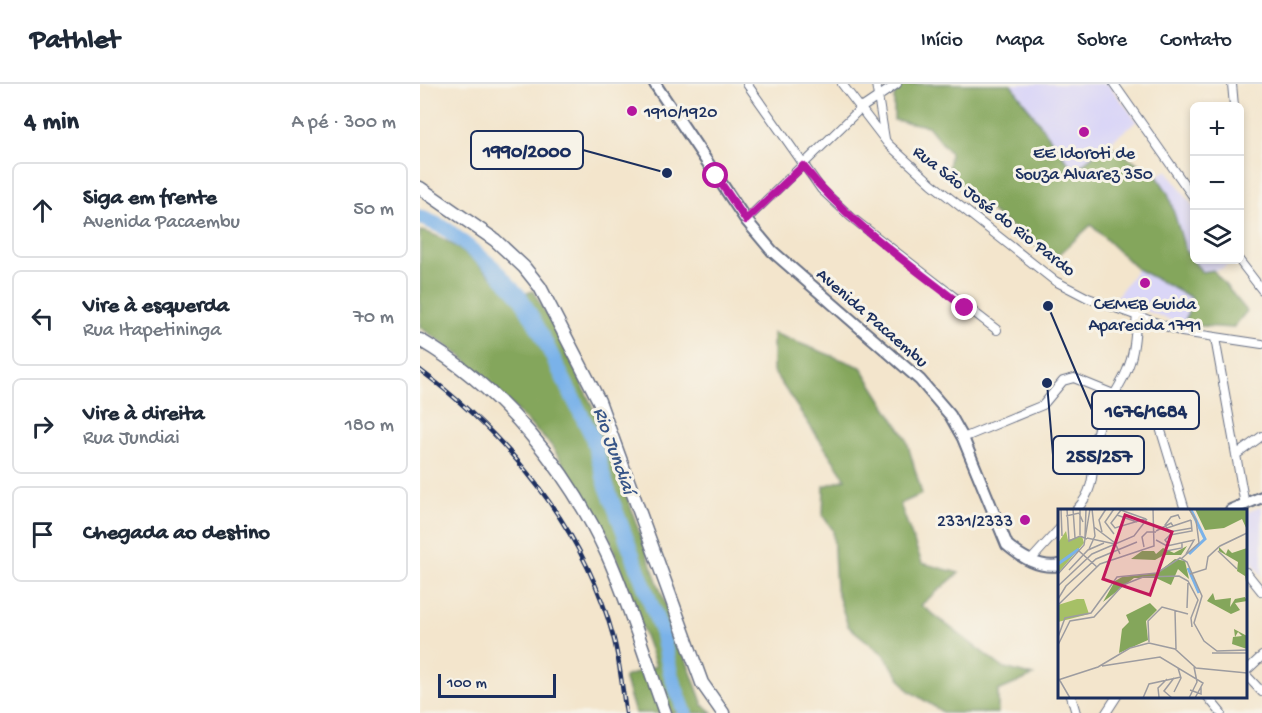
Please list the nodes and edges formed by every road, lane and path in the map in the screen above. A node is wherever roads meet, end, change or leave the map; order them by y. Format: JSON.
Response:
{"nodes":[{"id":1,"x":655,"y":84,"type":"edge"},
{"id":2,"x":747,"y":84,"type":"edge"},
{"id":3,"x":842,"y":84,"type":"edge"},
{"id":4,"x":876,"y":84,"type":"edge"},
{"id":5,"x":897,"y":84,"type":"edge"},
{"id":6,"x":1114,"y":84,"type":"edge"},
{"id":7,"x":1232,"y":84,"type":"edge"},
{"id":8,"x":877,"y":98,"type":"junction"},
{"id":9,"x":1234,"y":102,"type":"edge"},
{"id":10,"x":861,"y":109,"type":"junction"},
{"id":11,"x":886,"y":141,"type":"junction"},
{"id":12,"x":803,"y":166,"type":"junction"},
{"id":13,"x":420,"y":188,"type":"edge"},
{"id":14,"x":1190,"y":192,"type":"edge"},
{"id":15,"x":746,"y":220,"type":"junction"},
{"id":16,"x":1242,"y":264,"type":"edge"},
{"id":17,"x":1262,"y":290,"type":"edge"},
{"id":18,"x":1137,"y":315,"type":"junction"},
{"id":19,"x":997,"y":330,"type":"dead end"},
{"id":20,"x":1215,"y":338,"type":"junction"},
{"id":21,"x":420,"y":340,"type":"edge"},
{"id":22,"x":1262,"y":344,"type":"edge"},
{"id":23,"x":1115,"y":393,"type":"junction"},
{"id":24,"x":1262,"y":436,"type":"edge"},
{"id":25,"x":963,"y":438,"type":"junction"},
{"id":26,"x":1236,"y":455,"type":"junction"},
{"id":27,"x":1262,"y":497,"type":"edge"},
{"id":28,"x":1245,"y":505,"type":"junction"},
{"id":29,"x":1077,"y":509,"type":"edge"},
{"id":30,"x":1185,"y":509,"type":"edge"},
{"id":31,"x":1234,"y":509,"type":"edge"},
{"id":32,"x":1058,"y":529,"type":"edge"},
{"id":33,"x":1030,"y":561,"type":"junction"},
{"id":34,"x":1058,"y":565,"type":"edge"},
{"id":35,"x":1247,"y":574,"type":"edge"},
{"id":36,"x":1262,"y":592,"type":"edge"},
{"id":37,"x":1262,"y":656,"type":"edge"},
{"id":38,"x":1247,"y":671,"type":"edge"},
{"id":39,"x":1247,"y":675,"type":"edge"},
{"id":40,"x":1262,"y":692,"type":"edge"},
{"id":41,"x":1072,"y":698,"type":"edge"},
{"id":42,"x":1116,"y":698,"type":"edge"},
{"id":43,"x":1209,"y":698,"type":"edge"},
{"id":44,"x":665,"y":713,"type":"edge"},
{"id":45,"x":723,"y":713,"type":"edge"},
{"id":46,"x":1076,"y":713,"type":"edge"},
{"id":47,"x":1106,"y":713,"type":"edge"},
{"id":48,"x":1221,"y":713,"type":"edge"}],
"edges":[{"from":1,"to":15,"type":"main road","name":"Avenida Pacaembu"},
{"from":2,"to":12,"type":"street"},
{"from":3,"to":10,"type":"street","name":"Rua São José do Rio Pardo"},
{"from":4,"to":8,"type":"street"},
{"from":5,"to":8,"type":"street"},
{"from":6,"to":14,"type":"street"},
{"from":7,"to":9,"type":"street"},
{"from":8,"to":10,"type":"street"},
{"from":8,"to":11,"type":"street"},
{"from":10,"to":11,"type":"street","name":"Rua São José do Rio Pardo"},
{"from":10,"to":12,"type":"street"},
{"from":11,"to":18,"type":"street","name":"Rua São José do Rio Pardo"},
{"from":12,"to":15,"type":"street"},
{"from":12,"to":19,"type":"street"},
{"from":13,"to":45,"type":"main road"},
{"from":15,"to":25,"type":"main road","name":"Avenida Pacaembu"},
{"from":16,"to":17,"type":"street"},
{"from":18,"to":20,"type":"street","name":"Rua São José do Rio Pardo"},
{"from":18,"to":23,"type":"street"},
{"from":20,"to":22,"type":"street","name":"Rua São José do Rio Pardo"},
{"from":20,"to":26,"type":"street"},
{"from":21,"to":44,"type":"main road"},
{"from":23,"to":25,"type":"street"},
{"from":23,"to":29,"type":"street"},
{"from":23,"to":30,"type":"street"},
{"from":24,"to":26,"type":"street"},
{"from":25,"to":33,"type":"main road","name":"Avenida Pacaembu"},
{"from":26,"to":28,"type":"street"},
{"from":27,"to":28,"type":"main road"},
{"from":28,"to":31,"type":"main road"},
{"from":32,"to":33,"type":"street"},
{"from":33,"to":34,"type":"main road"},
{"from":35,"to":36,"type":"street"},
{"from":37,"to":38,"type":"street"},
{"from":39,"to":40,"type":"street"},
{"from":41,"to":46,"type":"street"},
{"from":42,"to":47,"type":"street"},
{"from":43,"to":48,"type":"street"}]}
